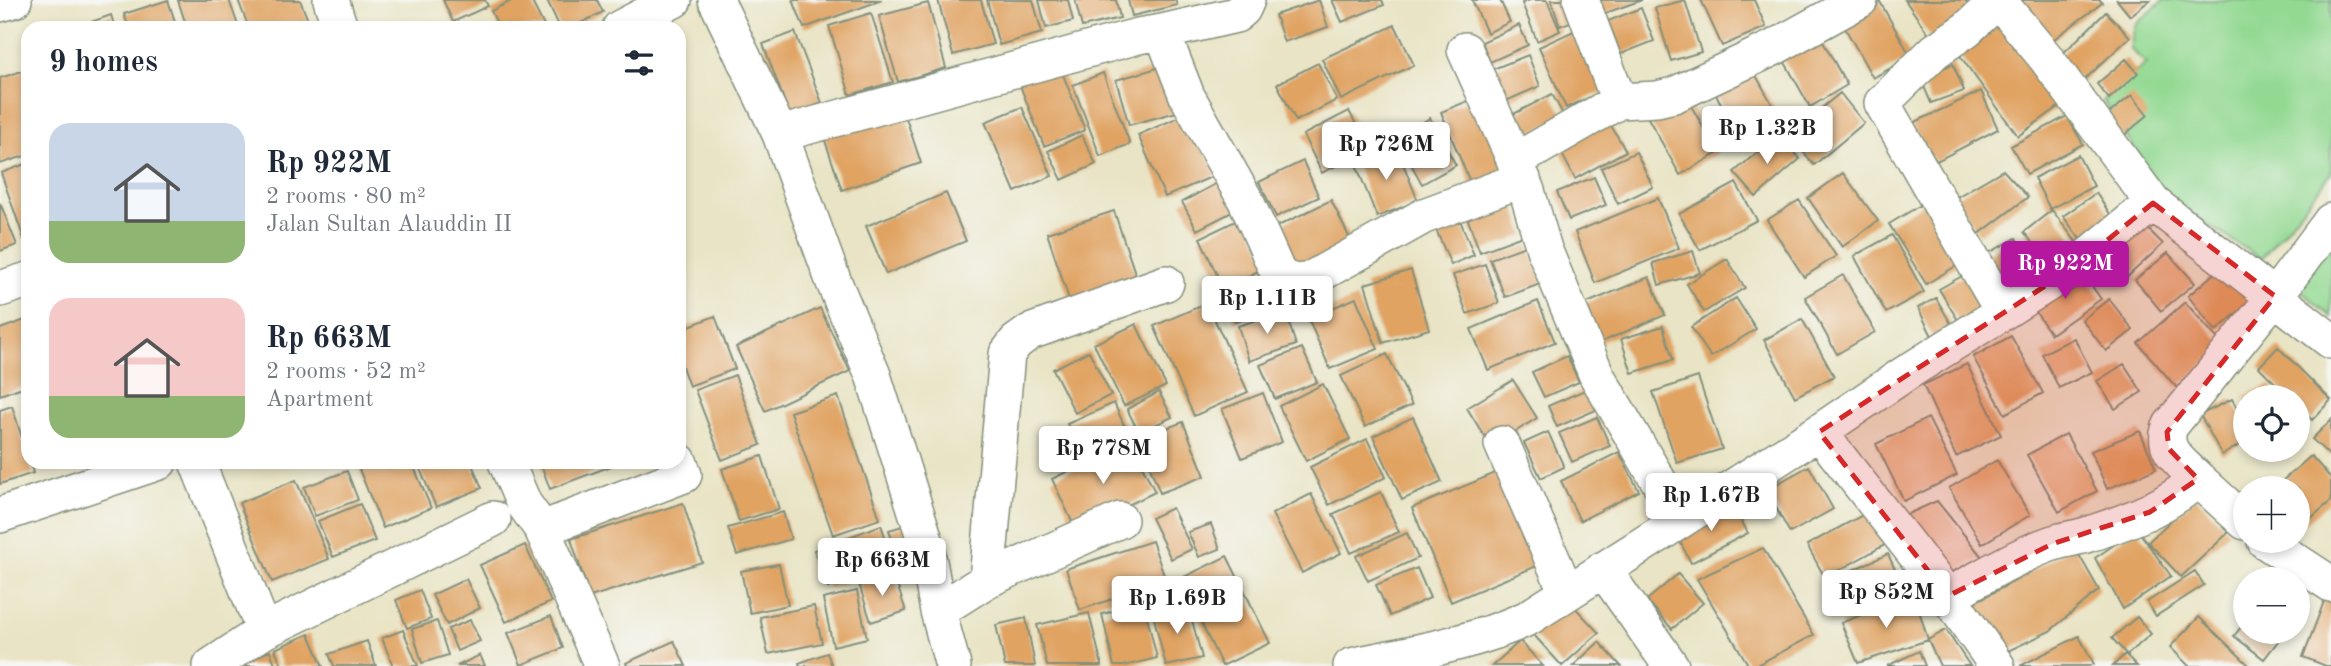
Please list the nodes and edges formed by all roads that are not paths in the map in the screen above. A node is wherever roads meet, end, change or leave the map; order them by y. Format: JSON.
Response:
{"nodes":[{"id":1,"x":14,"y":0,"type":"edge"},
{"id":2,"x":331,"y":0,"type":"edge"},
{"id":3,"x":674,"y":0,"type":"edge"},
{"id":4,"x":716,"y":0,"type":"edge"},
{"id":5,"x":1247,"y":0,"type":"edge"},
{"id":6,"x":1581,"y":0,"type":"edge"},
{"id":7,"x":1860,"y":0,"type":"edge"},
{"id":8,"x":1998,"y":0,"type":"edge"},
{"id":9,"x":0,"y":4,"type":"edge"},
{"id":10,"x":338,"y":21,"type":"edge"},
{"id":11,"x":634,"y":21,"type":"edge"},
{"id":12,"x":1162,"y":33,"type":"junction"},
{"id":13,"x":1465,"y":50,"type":"dead end"},
{"id":14,"x":1619,"y":101,"type":"junction"},
{"id":15,"x":780,"y":134,"type":"junction"},
{"id":16,"x":1518,"y":168,"type":"junction"},
{"id":17,"x":2152,"y":203,"type":"junction"},
{"id":18,"x":2331,"y":222,"type":"edge"},
{"id":19,"x":21,"y":282,"type":"edge"},
{"id":20,"x":1166,"y":283,"type":"dead end"},
{"id":21,"x":0,"y":289,"type":"edge"},
{"id":22,"x":2275,"y":296,"type":"junction"},
{"id":23,"x":2003,"y":312,"type":"junction"},
{"id":24,"x":2331,"y":341,"type":"edge"},
{"id":25,"x":1819,"y":432,"type":"junction"},
{"id":26,"x":1502,"y":444,"type":"dead end"},
{"id":27,"x":138,"y":469,"type":"edge"},
{"id":28,"x":200,"y":469,"type":"edge"},
{"id":29,"x":509,"y":469,"type":"edge"},
{"id":30,"x":682,"y":469,"type":"edge"},
{"id":31,"x":2198,"y":479,"type":"junction"},
{"id":32,"x":2233,"y":511,"type":"edge"},
{"id":33,"x":0,"y":515,"type":"edge"},
{"id":34,"x":493,"y":519,"type":"dead end"},
{"id":35,"x":1681,"y":519,"type":"junction"},
{"id":36,"x":1120,"y":520,"type":"dead end"},
{"id":37,"x":542,"y":529,"type":"junction"},
{"id":38,"x":2284,"y":553,"type":"edge"},
{"id":39,"x":1603,"y":569,"type":"junction"},
{"id":40,"x":987,"y":580,"type":"junction"},
{"id":41,"x":2331,"y":584,"type":"edge"},
{"id":42,"x":1567,"y":593,"type":"junction"},
{"id":43,"x":1948,"y":596,"type":"junction"},
{"id":44,"x":938,"y":611,"type":"junction"},
{"id":45,"x":264,"y":631,"type":"junction"},
{"id":46,"x":218,"y":664,"type":"edge"},
{"id":47,"x":603,"y":666,"type":"edge"},
{"id":48,"x":953,"y":666,"type":"edge"},
{"id":49,"x":1351,"y":666,"type":"edge"},
{"id":50,"x":1671,"y":666,"type":"edge"},
{"id":51,"x":1997,"y":666,"type":"edge"}],
"edges":[{"from":1,"to":9,"type":"street"},
{"from":2,"to":10,"type":"street"},
{"from":3,"to":11,"type":"street"},
{"from":4,"to":15,"type":"street"},
{"from":5,"to":12,"type":"street"},
{"from":6,"to":14,"type":"street"},
{"from":7,"to":14,"type":"street"},
{"from":8,"to":17,"type":"street"},
{"from":8,"to":23,"type":"street"},
{"from":12,"to":15,"type":"street"},
{"from":12,"to":16,"type":"street"},
{"from":13,"to":16,"type":"street"},
{"from":14,"to":16,"type":"street"},
{"from":15,"to":44,"type":"street"},
{"from":16,"to":35,"type":"street"},
{"from":17,"to":22,"type":"street"},
{"from":17,"to":23,"type":"street"},
{"from":18,"to":22,"type":"street"},
{"from":19,"to":21,"type":"street"},
{"from":20,"to":40,"type":"street"},
{"from":22,"to":24,"type":"street"},
{"from":22,"to":31,"type":"street"},
{"from":23,"to":25,"type":"street"},
{"from":25,"to":35,"type":"street"},
{"from":25,"to":43,"type":"street"},
{"from":26,"to":42,"type":"street"},
{"from":27,"to":33,"type":"street"},
{"from":28,"to":45,"type":"street"},
{"from":29,"to":37,"type":"street"},
{"from":30,"to":37,"type":"street"},
{"from":31,"to":32,"type":"street"},
{"from":31,"to":43,"type":"street"},
{"from":34,"to":45,"type":"street"},
{"from":35,"to":39,"type":"street"},
{"from":36,"to":40,"type":"street"},
{"from":37,"to":47,"type":"street"},
{"from":38,"to":41,"type":"street"},
{"from":39,"to":42,"type":"street"},
{"from":39,"to":50,"type":"street"},
{"from":40,"to":44,"type":"street"},
{"from":42,"to":49,"type":"street"},
{"from":43,"to":51,"type":"street"},
{"from":44,"to":48,"type":"street"},
{"from":45,"to":46,"type":"street"}]}
